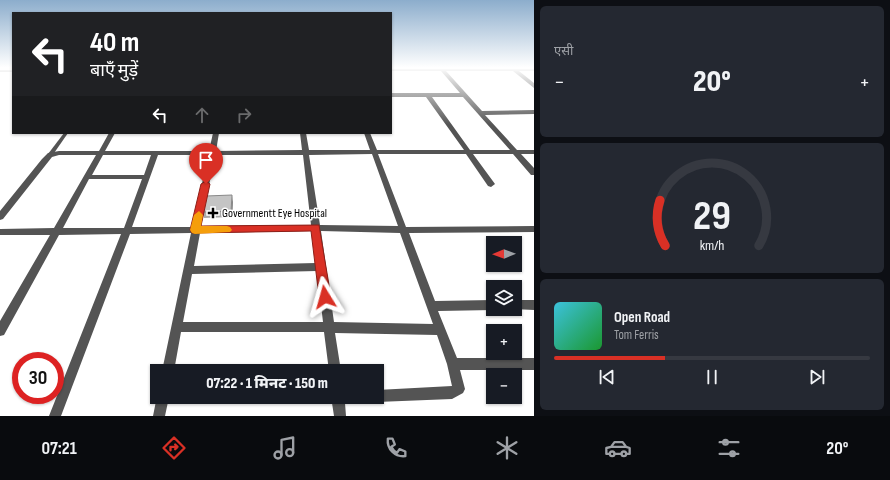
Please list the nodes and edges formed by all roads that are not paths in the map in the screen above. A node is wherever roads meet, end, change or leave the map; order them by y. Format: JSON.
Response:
{"nodes":[{"id":1,"x":457,"y":86,"type":"edge"},
{"id":2,"x":392,"y":95,"type":"edge"},
{"id":3,"x":428,"y":95,"type":"junction"},
{"id":4,"x":465,"y":95,"type":"junction"},
{"id":5,"x":534,"y":112,"type":"edge"},
{"id":6,"x":480,"y":113,"type":"junction"},
{"id":7,"x":65,"y":134,"type":"edge"},
{"id":8,"x":111,"y":134,"type":"edge"},
{"id":9,"x":216,"y":134,"type":"edge"},
{"id":10,"x":303,"y":134,"type":"edge"},
{"id":11,"x":367,"y":134,"type":"edge"},
{"id":12,"x":101,"y":152,"type":"junction"},
{"id":13,"x":306,"y":152,"type":"junction"},
{"id":14,"x":374,"y":152,"type":"junction"},
{"id":15,"x":468,"y":152,"type":"junction"},
{"id":16,"x":515,"y":152,"type":"junction"},
{"id":17,"x":534,"y":152,"type":"edge"},
{"id":18,"x":212,"y":153,"type":"junction"},
{"id":19,"x":155,"y":154,"type":"junction"},
{"id":20,"x":50,"y":155,"type":"junction"},
{"id":21,"x":534,"y":173,"type":"edge"},
{"id":22,"x":87,"y":177,"type":"junction"},
{"id":23,"x":146,"y":177,"type":"junction"},
{"id":24,"x":491,"y":184,"type":"dead end"},
{"id":25,"x":0,"y":217,"type":"edge"},
{"id":26,"x":316,"y":228,"type":"junction"},
{"id":27,"x":534,"y":229,"type":"edge"},
{"id":28,"x":195,"y":230,"type":"junction"},
{"id":29,"x":403,"y":230,"type":"junction"},
{"id":30,"x":0,"y":232,"type":"edge"},
{"id":31,"x":56,"y":232,"type":"junction"},
{"id":32,"x":127,"y":232,"type":"junction"},
{"id":33,"x":321,"y":267,"type":"junction"},
{"id":34,"x":190,"y":270,"type":"junction"},
{"id":35,"x":486,"y":305,"type":"edge"},
{"id":36,"x":522,"y":305,"type":"edge"},
{"id":37,"x":534,"y":305,"type":"edge"},
{"id":38,"x":431,"y":306,"type":"junction"},
{"id":39,"x":178,"y":327,"type":"junction"},
{"id":40,"x":329,"y":327,"type":"junction"},
{"id":41,"x":441,"y":330,"type":"junction"},
{"id":42,"x":0,"y":331,"type":"edge"},
{"id":43,"x":170,"y":364,"type":"edge"},
{"id":44,"x":334,"y":364,"type":"edge"},
{"id":45,"x":453,"y":364,"type":"junction"},
{"id":46,"x":534,"y":364,"type":"edge"},
{"id":47,"x":384,"y":396,"type":"edge"},
{"id":48,"x":162,"y":404,"type":"edge"},
{"id":49,"x":339,"y":404,"type":"edge"},
{"id":50,"x":55,"y":416,"type":"edge"},
{"id":51,"x":159,"y":416,"type":"edge"},
{"id":52,"x":340,"y":416,"type":"edge"}],
"edges":[{"from":1,"to":4,"type":"street"},
{"from":2,"to":3,"type":"street"},
{"from":3,"to":4,"type":"street"},
{"from":3,"to":15,"type":"street"},
{"from":4,"to":6,"type":"street"},
{"from":5,"to":6,"type":"street"},
{"from":6,"to":16,"type":"street"},
{"from":7,"to":20,"type":"lane"},
{"from":8,"to":12,"type":"street"},
{"from":9,"to":18,"type":"street"},
{"from":10,"to":13,"type":"street"},
{"from":11,"to":14,"type":"street"},
{"from":12,"to":19,"type":"street"},
{"from":12,"to":20,"type":"street"},
{"from":12,"to":22,"type":"street"},
{"from":13,"to":14,"type":"street"},
{"from":13,"to":18,"type":"street"},
{"from":13,"to":26,"type":"street"},
{"from":14,"to":15,"type":"street"},
{"from":14,"to":29,"type":"street"},
{"from":15,"to":16,"type":"street"},
{"from":15,"to":24,"type":"street"},
{"from":16,"to":17,"type":"street"},
{"from":16,"to":21,"type":"street"},
{"from":18,"to":19,"type":"street"},
{"from":18,"to":28,"type":"street"},
{"from":19,"to":23,"type":"street"},
{"from":20,"to":25,"type":"street"},
{"from":22,"to":23,"type":"street"},
{"from":22,"to":31,"type":"street"},
{"from":23,"to":32,"type":"street"},
{"from":26,"to":28,"type":"street"},
{"from":26,"to":29,"type":"street"},
{"from":26,"to":33,"type":"street"},
{"from":27,"to":29,"type":"street"},
{"from":28,"to":32,"type":"street"},
{"from":28,"to":34,"type":"street"},
{"from":29,"to":38,"type":"street"},
{"from":30,"to":31,"type":"street"},
{"from":31,"to":32,"type":"street"},
{"from":31,"to":42,"type":"street"},
{"from":32,"to":50,"type":"street"},
{"from":33,"to":34,"type":"street"},
{"from":33,"to":40,"type":"street"},
{"from":34,"to":39,"type":"street"},
{"from":35,"to":38,"type":"street"},
{"from":36,"to":37,"type":"street"},
{"from":38,"to":41,"type":"street"},
{"from":39,"to":40,"type":"street"},
{"from":39,"to":43,"type":"street"},
{"from":40,"to":41,"type":"street"},
{"from":40,"to":44,"type":"street"},
{"from":41,"to":45,"type":"street"},
{"from":45,"to":46,"type":"street"},
{"from":45,"to":47,"type":"street"},
{"from":48,"to":51,"type":"street"},
{"from":49,"to":52,"type":"street"}]}
